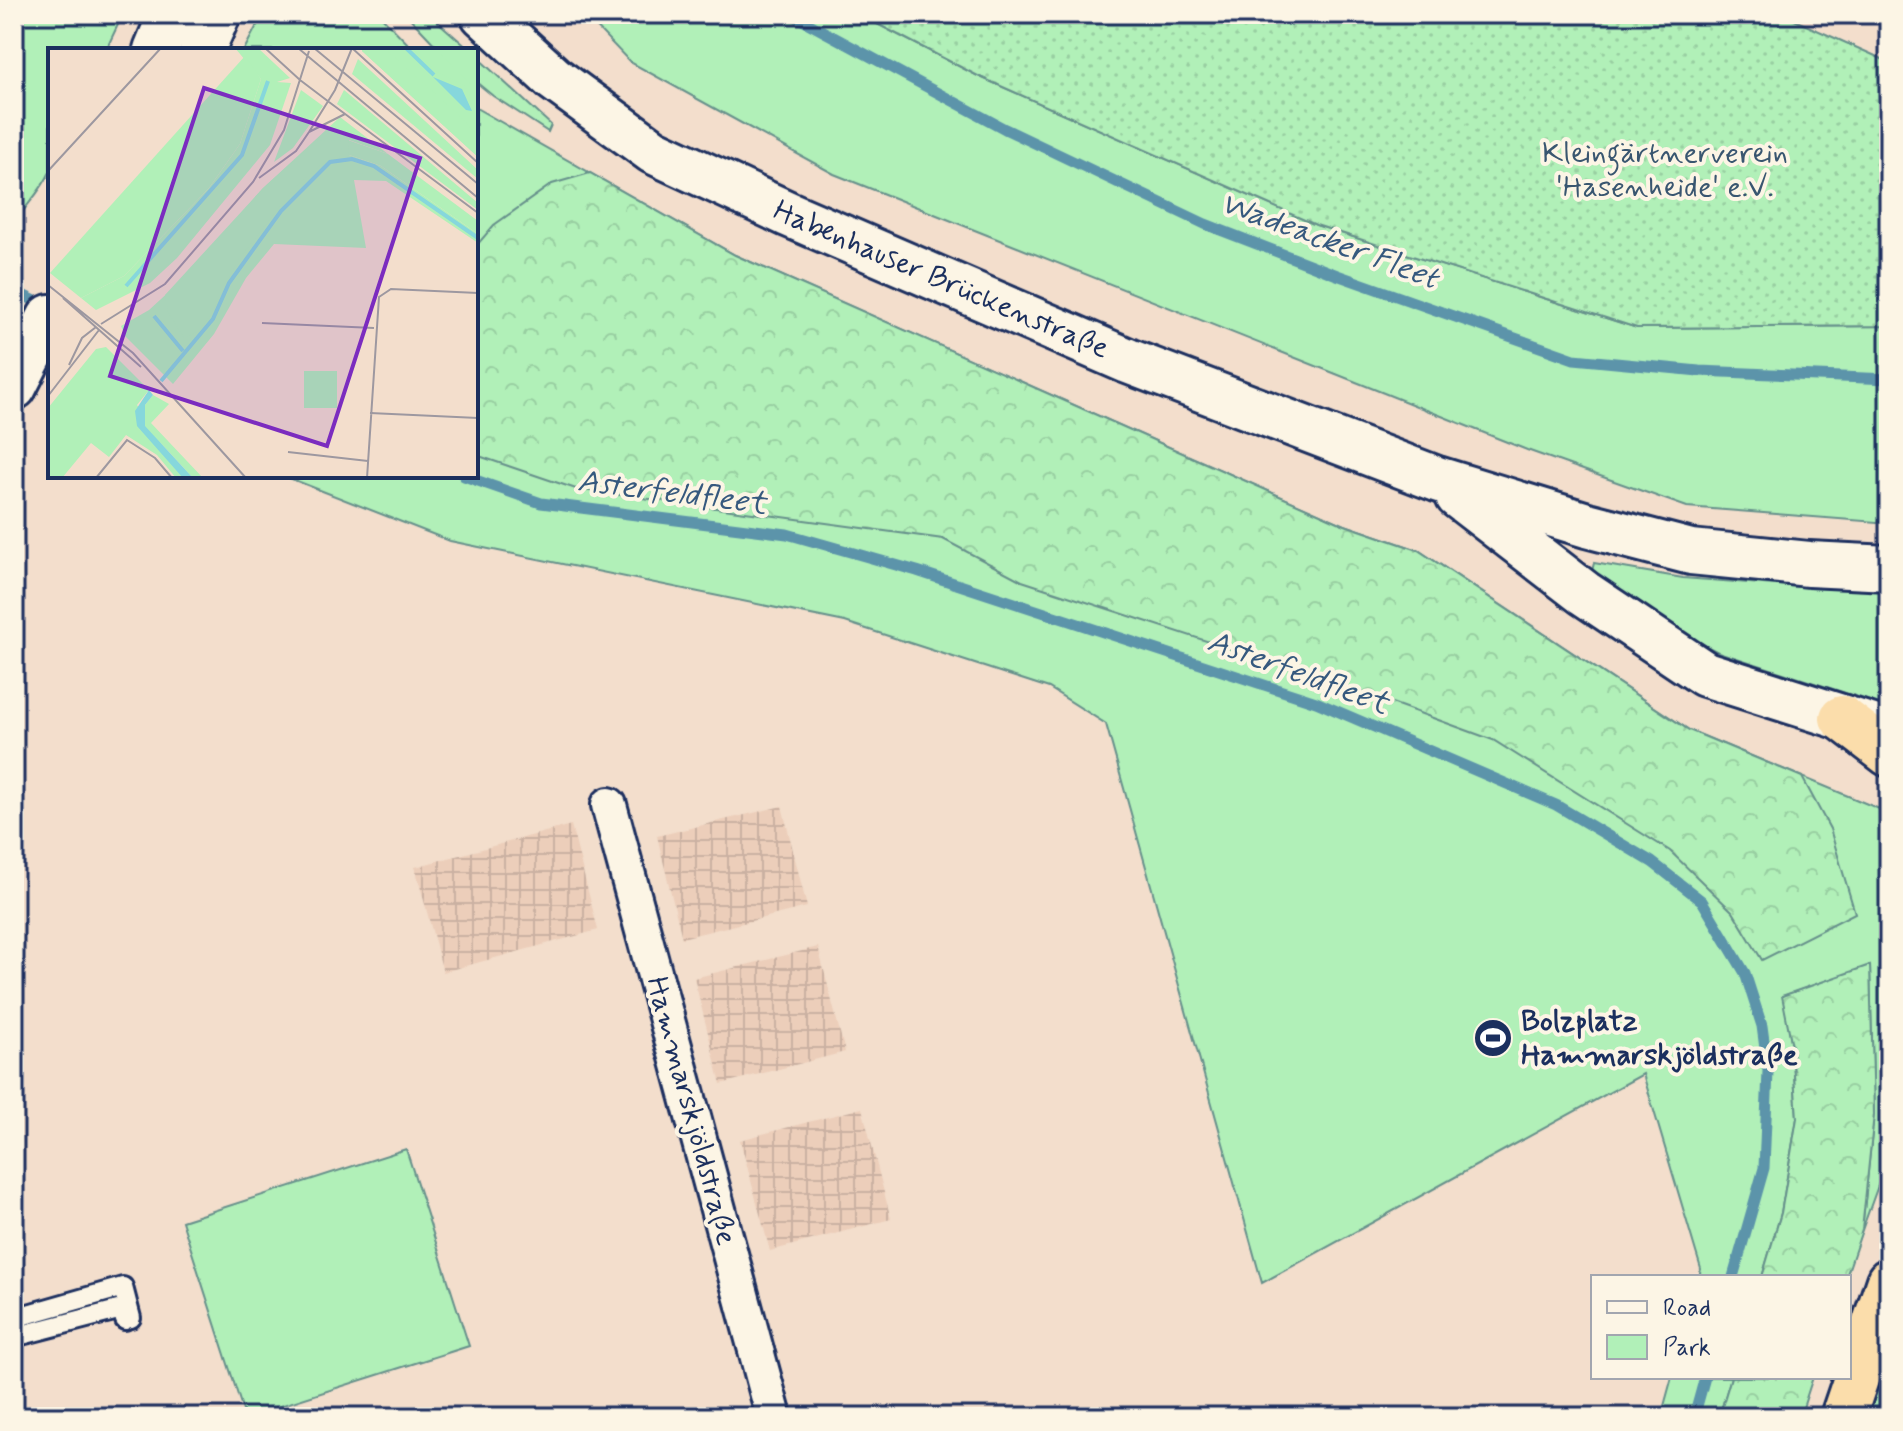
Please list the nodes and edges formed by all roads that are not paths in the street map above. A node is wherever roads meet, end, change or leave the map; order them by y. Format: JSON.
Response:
{"nodes":[{"id":1,"x":171,"y":14,"type":"edge"},
{"id":2,"x":218,"y":14,"type":"edge"},
{"id":3,"x":483,"y":14,"type":"edge"},
{"id":4,"x":157,"y":48,"type":"edge"},
{"id":5,"x":203,"y":48,"type":"edge"},
{"id":6,"x":1437,"y":479,"type":"junction"},
{"id":7,"x":1889,"y":568,"type":"edge"},
{"id":8,"x":1842,"y":718,"type":"junction"},
{"id":9,"x":1889,"y":732,"type":"edge"},
{"id":10,"x":1889,"y":754,"type":"edge"},
{"id":11,"x":609,"y":805,"type":"dead end"},
{"id":12,"x":1889,"y":1281,"type":"edge"},
{"id":13,"x":14,"y":1318,"type":"edge"},
{"id":14,"x":14,"y":1337,"type":"edge"},
{"id":15,"x":774,"y":1417,"type":"edge"},
{"id":16,"x":1843,"y":1417,"type":"edge"}],
"edges":[{"from":1,"to":4,"type":"main road"},
{"from":2,"to":5,"type":"main road"},
{"from":3,"to":6,"type":"main road","name":"Habenhauser Brückenstraße"},
{"from":6,"to":7,"type":"main road","name":"Habenhauser Brückenstraße"},
{"from":6,"to":8,"type":"main road","name":"Habenhauser Brückenstraße"},
{"from":8,"to":9,"type":"main road","name":"Habenhauser Brückenstraße"},
{"from":8,"to":10,"type":"highway"},
{"from":11,"to":15,"type":"street","name":"Hammarskjöldstraße"},
{"from":12,"to":16,"type":"highway"},
{"from":13,"to":14,"type":"lane"}]}
